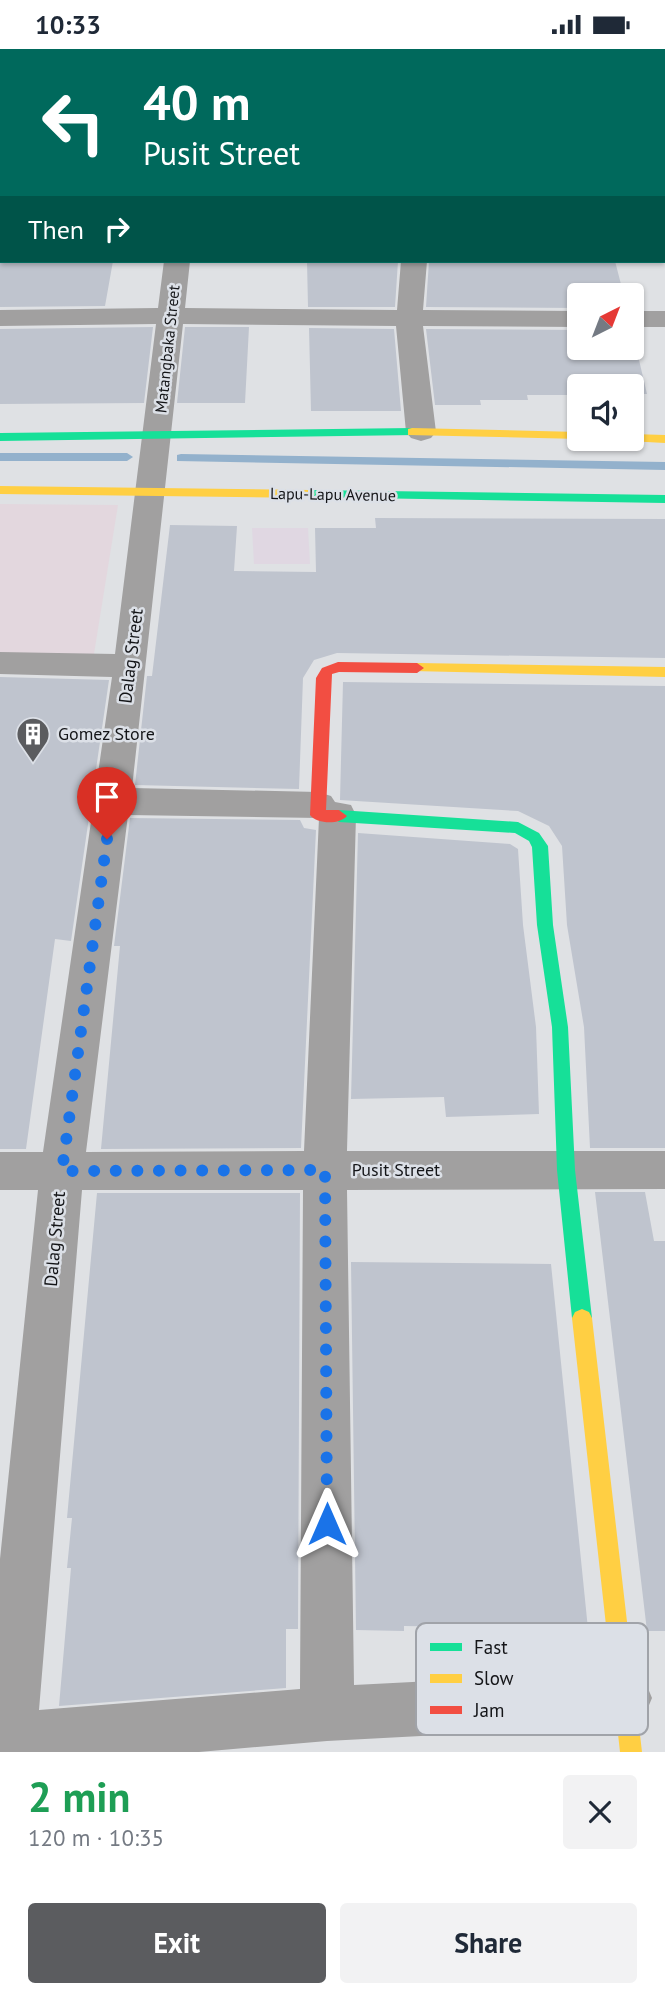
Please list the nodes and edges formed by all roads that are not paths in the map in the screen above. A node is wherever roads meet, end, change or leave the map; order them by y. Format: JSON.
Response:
{"nodes":[{"id":1,"x":177,"y":263,"type":"edge"},
{"id":2,"x":414,"y":263,"type":"edge"},
{"id":3,"x":170,"y":316,"type":"junction"},
{"id":4,"x":0,"y":318,"type":"edge"},
{"id":5,"x":409,"y":319,"type":"junction"},
{"id":6,"x":567,"y":319,"type":"edge"},
{"id":7,"x":644,"y":319,"type":"edge"},
{"id":8,"x":665,"y":319,"type":"edge"},
{"id":9,"x":421,"y":432,"type":"junction"},
{"id":10,"x":567,"y":436,"type":"edge"},
{"id":11,"x":0,"y":437,"type":"edge"},
{"id":12,"x":157,"y":437,"type":"junction"},
{"id":13,"x":644,"y":438,"type":"edge"},
{"id":14,"x":665,"y":439,"type":"edge"},
{"id":15,"x":0,"y":490,"type":"edge"},
{"id":16,"x":150,"y":491,"type":"junction"},
{"id":17,"x":665,"y":499,"type":"edge"},
{"id":18,"x":0,"y":663,"type":"edge"},
{"id":19,"x":130,"y":666,"type":"junction"},
{"id":20,"x":665,"y":671,"type":"edge"},
{"id":21,"x":112,"y":801,"type":"junction"},
{"id":22,"x":328,"y":810,"type":"junction"},
{"id":23,"x":325,"y":1170,"type":"junction"},
{"id":24,"x":566,"y":1170,"type":"junction"},
{"id":25,"x":665,"y":1170,"type":"edge"},
{"id":26,"x":0,"y":1171,"type":"edge"},
{"id":27,"x":62,"y":1171,"type":"junction"},
{"id":28,"x":617,"y":1623,"type":"edge"},
{"id":29,"x":416,"y":1709,"type":"edge"},
{"id":30,"x":327,"y":1714,"type":"junction"},
{"id":31,"x":8,"y":1746,"type":"edge"}],
"edges":[{"from":1,"to":3,"type":"street","name":"Matangbaka Street"},
{"from":2,"to":5,"type":"street"},
{"from":3,"to":4,"type":"street"},
{"from":3,"to":5,"type":"street"},
{"from":3,"to":12,"type":"street","name":"Matangbaka Street"},
{"from":5,"to":6,"type":"street"},
{"from":5,"to":9,"type":"street"},
{"from":7,"to":8,"type":"street"},
{"from":9,"to":10,"type":"main road"},
{"from":9,"to":12,"type":"main road"},
{"from":11,"to":12,"type":"main road"},
{"from":12,"to":16,"type":"street","name":"Dalag Street"},
{"from":13,"to":14,"type":"main road"},
{"from":15,"to":16,"type":"main road","name":"Lapu-Lapu Avenue"},
{"from":16,"to":17,"type":"main road","name":"Lapu-Lapu Avenue"},
{"from":16,"to":19,"type":"street","name":"Dalag Street"},
{"from":18,"to":19,"type":"street"},
{"from":19,"to":21,"type":"street","name":"Dalag Street"},
{"from":20,"to":22,"type":"main road"},
{"from":21,"to":22,"type":"street"},
{"from":21,"to":27,"type":"street","name":"Dalag Street"},
{"from":22,"to":23,"type":"street"},
{"from":22,"to":24,"type":"main road"},
{"from":23,"to":24,"type":"street","name":"Pusit Street"},
{"from":23,"to":27,"type":"street","name":"Pusit Street"},
{"from":23,"to":30,"type":"street"},
{"from":24,"to":25,"type":"street","name":"Pusit Street"},
{"from":24,"to":28,"type":"main road"},
{"from":26,"to":27,"type":"street","name":"Pusit Street"},
{"from":27,"to":31,"type":"street","name":"Dalag Street"},
{"from":29,"to":30,"type":"street"},
{"from":30,"to":31,"type":"street"}]}
